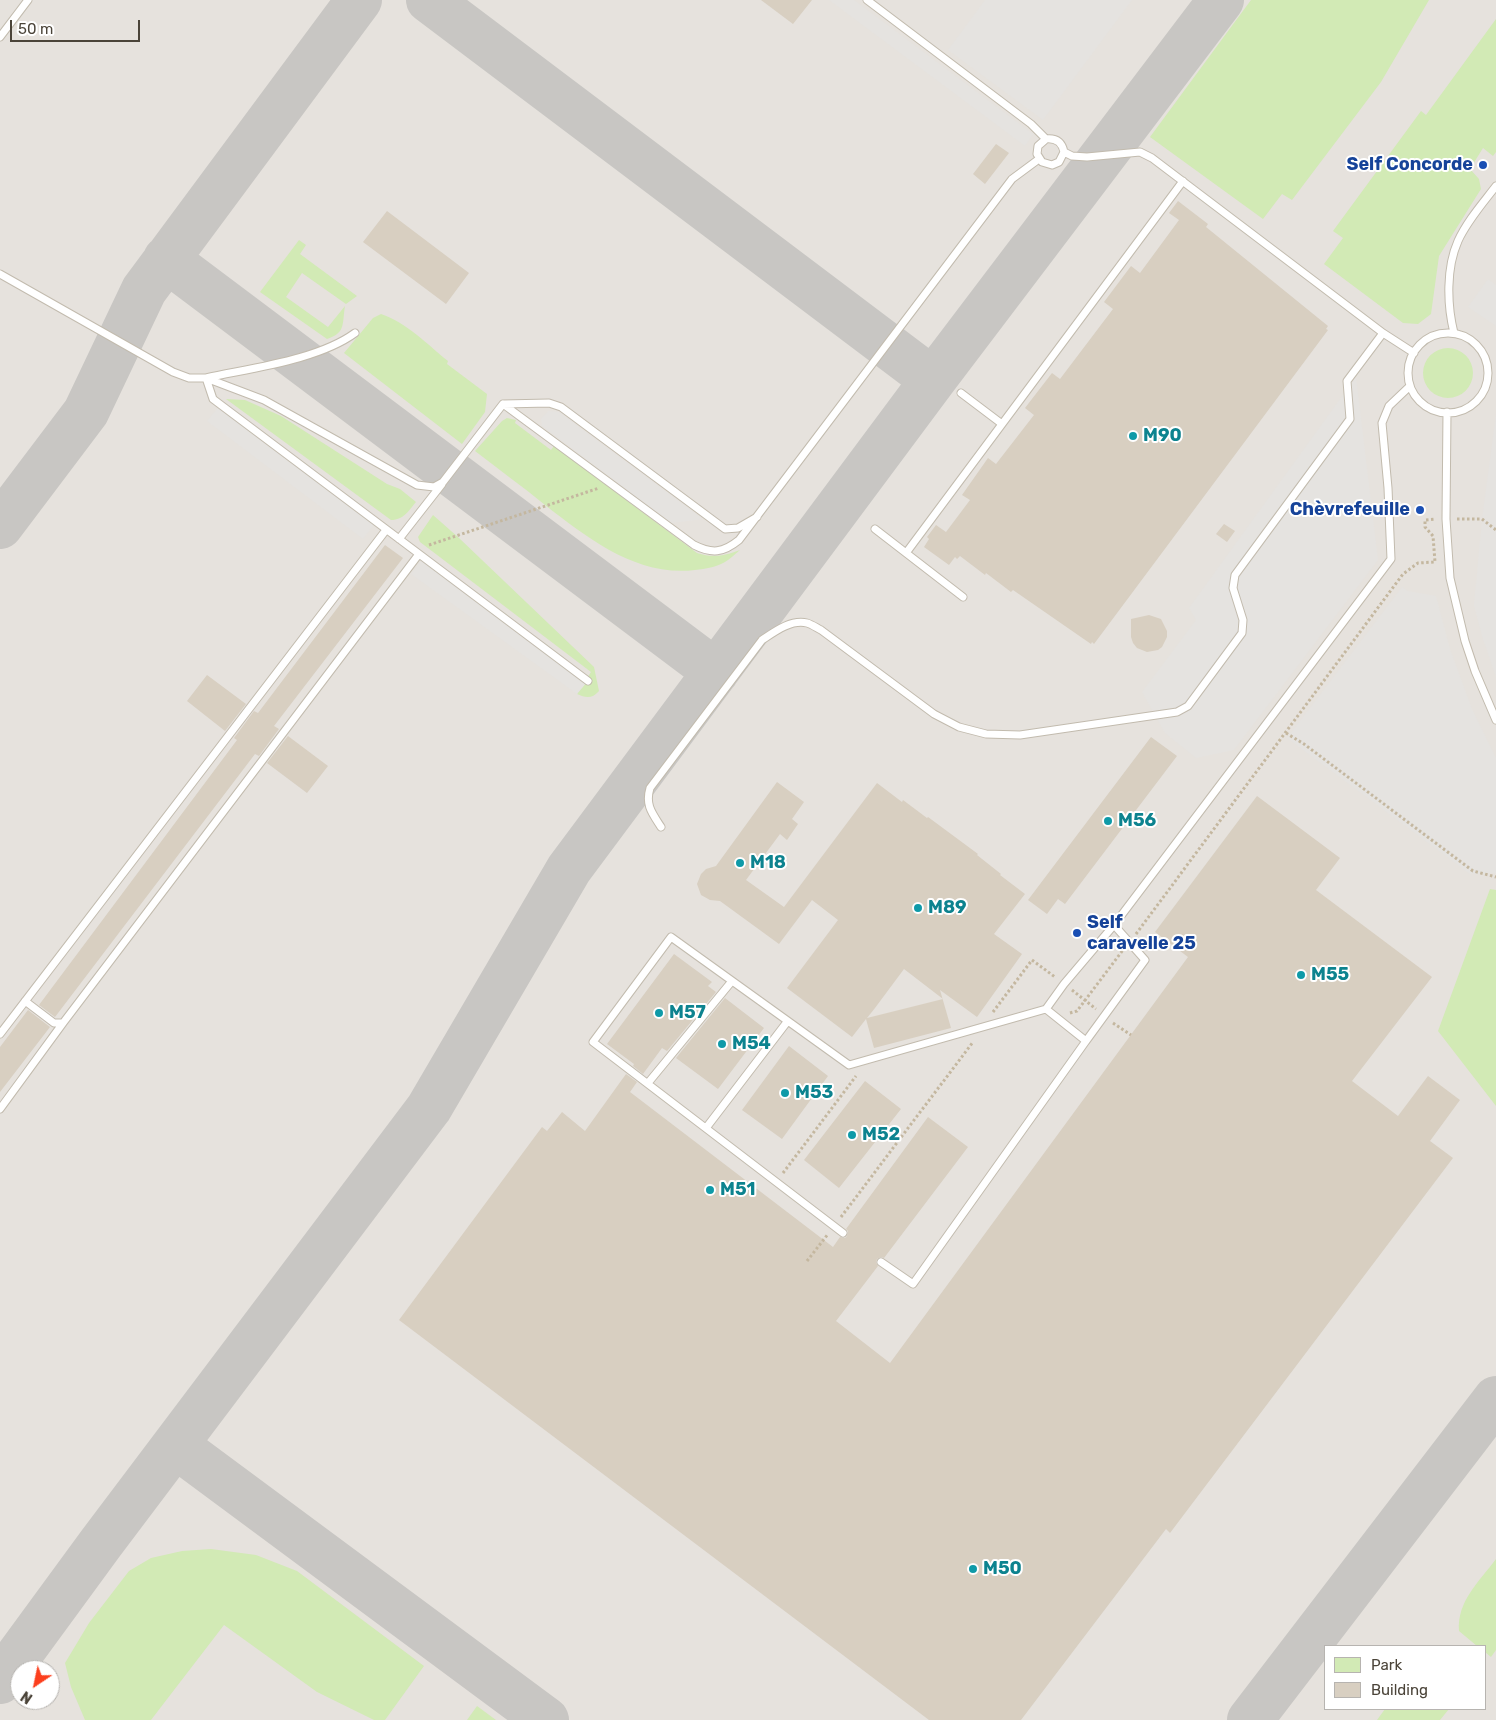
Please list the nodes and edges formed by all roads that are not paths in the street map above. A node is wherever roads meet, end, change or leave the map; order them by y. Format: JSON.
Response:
{"nodes":[{"id":1,"x":28,"y":0,"type":"edge"},
{"id":2,"x":866,"y":0,"type":"edge"},
{"id":3,"x":0,"y":37,"type":"edge"},
{"id":4,"x":1046,"y":139,"type":"junction"},
{"id":5,"x":1064,"y":152,"type":"junction"},
{"id":6,"x":1039,"y":158,"type":"junction"},
{"id":7,"x":1183,"y":182,"type":"junction"},
{"id":8,"x":1496,"y":186,"type":"edge"},
{"id":9,"x":0,"y":274,"type":"edge"},
{"id":10,"x":355,"y":333,"type":"dead end"},
{"id":11,"x":1382,"y":333,"type":"junction"},
{"id":12,"x":1454,"y":333,"type":"junction"},
{"id":13,"x":1414,"y":353,"type":"junction"},
{"id":14,"x":206,"y":378,"type":"junction"},
{"id":15,"x":1410,"y":386,"type":"junction"},
{"id":16,"x":961,"y":393,"type":"dead end"},
{"id":17,"x":503,"y":404,"type":"junction"},
{"id":18,"x":1446,"y":412,"type":"junction"},
{"id":19,"x":1002,"y":424,"type":"junction"},
{"id":20,"x":443,"y":482,"type":"junction"},
{"id":21,"x":757,"y":517,"type":"junction"},
{"id":22,"x":875,"y":528,"type":"dead end"},
{"id":23,"x":386,"y":530,"type":"junction"},
{"id":24,"x":399,"y":539,"type":"junction"},
{"id":25,"x":906,"y":552,"type":"junction"},
{"id":26,"x":419,"y":554,"type":"junction"},
{"id":27,"x":964,"y":597,"type":"dead end"},
{"id":28,"x":588,"y":680,"type":"dead end"},
{"id":29,"x":1496,"y":720,"type":"edge"},
{"id":30,"x":661,"y":827,"type":"dead end"},
{"id":31,"x":1114,"y":925,"type":"junction"},
{"id":32,"x":732,"y":981,"type":"junction"},
{"id":33,"x":25,"y":1001,"type":"junction"},
{"id":34,"x":1046,"y":1009,"type":"junction"},
{"id":35,"x":787,"y":1022,"type":"junction"},
{"id":36,"x":63,"y":1023,"type":"junction"},
{"id":37,"x":0,"y":1034,"type":"edge"},
{"id":38,"x":1086,"y":1041,"type":"junction"},
{"id":39,"x":648,"y":1083,"type":"junction"},
{"id":40,"x":0,"y":1109,"type":"edge"},
{"id":41,"x":706,"y":1128,"type":"junction"},
{"id":42,"x":843,"y":1233,"type":"dead end"},
{"id":43,"x":881,"y":1262,"type":"dead end"}],
"edges":[{"from":1,"to":3,"type":"lane"},
{"from":2,"to":4,"type":"lane"},
{"from":4,"to":5,"type":"lane"},
{"from":4,"to":6,"type":"lane"},
{"from":5,"to":6,"type":"lane"},
{"from":5,"to":7,"type":"lane"},
{"from":6,"to":21,"type":"lane"},
{"from":7,"to":11,"type":"lane"},
{"from":7,"to":19,"type":"lane"},
{"from":8,"to":12,"type":"lane"},
{"from":9,"to":14,"type":"lane"},
{"from":10,"to":14,"type":"lane"},
{"from":11,"to":13,"type":"lane"},
{"from":11,"to":30,"type":"lane"},
{"from":12,"to":13,"type":"lane"},
{"from":12,"to":18,"type":"lane"},
{"from":13,"to":15,"type":"lane"},
{"from":14,"to":20,"type":"lane"},
{"from":14,"to":23,"type":"lane"},
{"from":15,"to":18,"type":"lane"},
{"from":15,"to":31,"type":"lane"},
{"from":16,"to":19,"type":"lane"},
{"from":17,"to":20,"type":"lane"},
{"from":17,"to":21,"type":"lane"},
{"from":17,"to":21,"type":"lane"},
{"from":18,"to":29,"type":"lane"},
{"from":19,"to":25,"type":"lane"},
{"from":20,"to":24,"type":"lane"},
{"from":22,"to":25,"type":"lane"},
{"from":23,"to":24,"type":"lane"},
{"from":23,"to":33,"type":"lane"},
{"from":24,"to":26,"type":"lane"},
{"from":25,"to":27,"type":"lane"},
{"from":26,"to":28,"type":"lane"},
{"from":26,"to":36,"type":"lane"},
{"from":31,"to":34,"type":"lane"},
{"from":31,"to":38,"type":"lane"},
{"from":32,"to":35,"type":"lane"},
{"from":32,"to":39,"type":"lane"},
{"from":32,"to":39,"type":"lane"},
{"from":33,"to":36,"type":"lane"},
{"from":33,"to":37,"type":"lane"},
{"from":34,"to":35,"type":"lane"},
{"from":34,"to":38,"type":"lane"},
{"from":35,"to":41,"type":"lane"},
{"from":36,"to":40,"type":"lane"},
{"from":38,"to":43,"type":"lane"},
{"from":39,"to":41,"type":"lane"},
{"from":41,"to":42,"type":"lane"}]}
